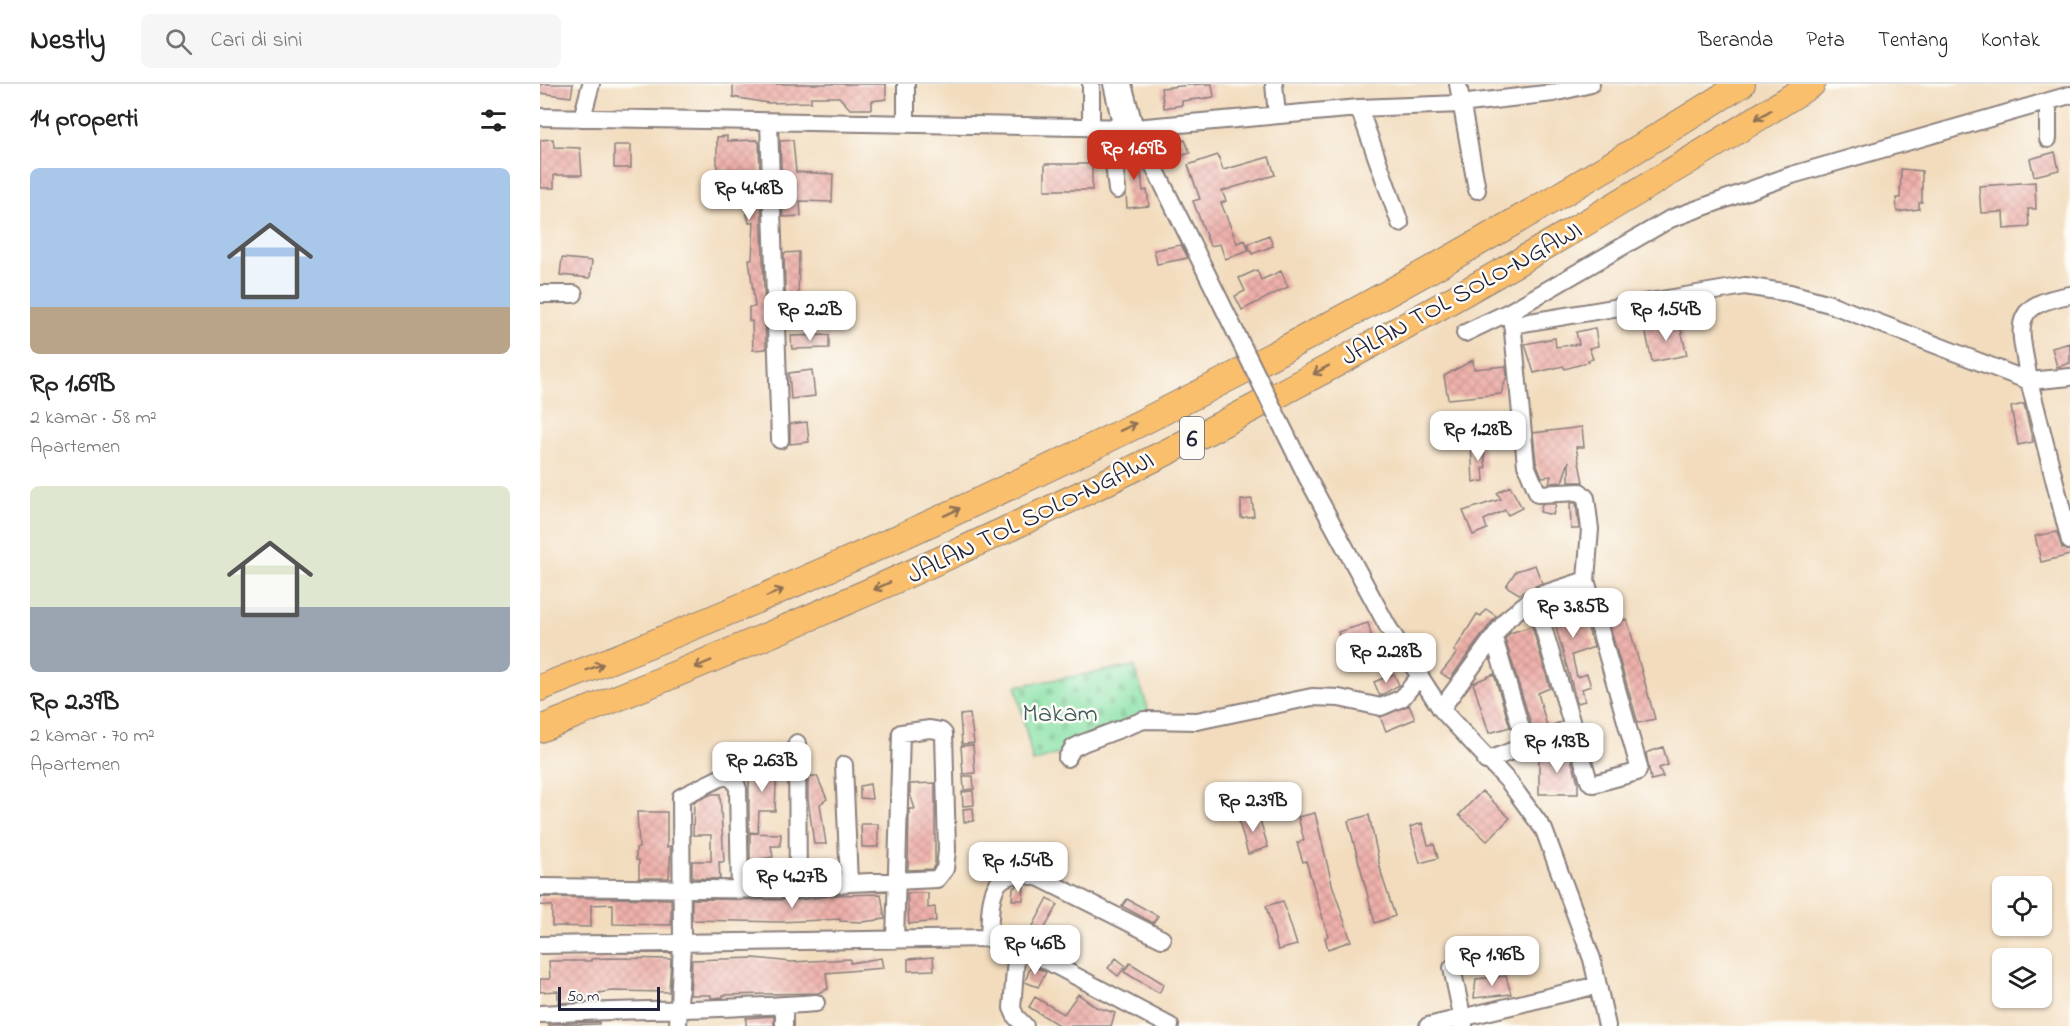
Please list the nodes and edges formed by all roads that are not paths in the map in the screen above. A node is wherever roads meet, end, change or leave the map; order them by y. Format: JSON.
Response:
{"nodes":[{"id":1,"x":591,"y":84,"type":"edge"},
{"id":2,"x":896,"y":84,"type":"edge"},
{"id":3,"x":906,"y":84,"type":"edge"},
{"id":4,"x":1091,"y":84,"type":"edge"},
{"id":5,"x":1112,"y":84,"type":"edge"},
{"id":6,"x":1123,"y":84,"type":"edge"},
{"id":7,"x":1274,"y":84,"type":"edge"},
{"id":8,"x":1458,"y":84,"type":"edge"},
{"id":9,"x":1591,"y":84,"type":"edge"},
{"id":10,"x":1742,"y":84,"type":"edge"},
{"id":11,"x":1812,"y":84,"type":"edge"},
{"id":12,"x":2070,"y":95,"type":"edge"},
{"id":13,"x":2048,"y":103,"type":"junction"},
{"id":14,"x":1460,"y":104,"type":"junction"},
{"id":15,"x":1359,"y":108,"type":"junction"},
{"id":16,"x":1277,"y":115,"type":"junction"},
{"id":17,"x":540,"y":117,"type":"edge"},
{"id":18,"x":582,"y":118,"type":"junction"},
{"id":19,"x":769,"y":123,"type":"junction"},
{"id":20,"x":901,"y":124,"type":"junction"},
{"id":21,"x":1122,"y":128,"type":"junction"},
{"id":22,"x":1091,"y":129,"type":"junction"},
{"id":23,"x":2048,"y":139,"type":"dead end"},
{"id":24,"x":1117,"y":190,"type":"dead end"},
{"id":25,"x":1477,"y":190,"type":"dead end"},
{"id":26,"x":1400,"y":223,"type":"dead end"},
{"id":27,"x":540,"y":294,"type":"edge"},
{"id":28,"x":574,"y":294,"type":"dead end"},
{"id":29,"x":2070,"y":295,"type":"edge"},
{"id":30,"x":1511,"y":318,"type":"junction"},
{"id":31,"x":1465,"y":333,"type":"dead end"},
{"id":32,"x":2070,"y":378,"type":"edge"},
{"id":33,"x":2029,"y":381,"type":"junction"},
{"id":34,"x":780,"y":440,"type":"dead end"},
{"id":35,"x":2064,"y":496,"type":"edge"},
{"id":36,"x":2070,"y":541,"type":"edge"},
{"id":37,"x":1586,"y":580,"type":"junction"},
{"id":38,"x":1534,"y":597,"type":"junction"},
{"id":39,"x":1494,"y":638,"type":"junction"},
{"id":40,"x":1420,"y":676,"type":"junction"},
{"id":41,"x":540,"y":688,"type":"edge"},
{"id":42,"x":1441,"y":709,"type":"junction"},
{"id":43,"x":1572,"y":727,"type":"junction"},
{"id":44,"x":540,"y":729,"type":"edge"},
{"id":45,"x":797,"y":743,"type":"dead end"},
{"id":46,"x":1526,"y":745,"type":"junction"},
{"id":47,"x":1067,"y":758,"type":"dead end"},
{"id":48,"x":1486,"y":760,"type":"junction"},
{"id":49,"x":844,"y":765,"type":"dead end"},
{"id":50,"x":898,"y":882,"type":"junction"},
{"id":51,"x":849,"y":883,"type":"junction"},
{"id":52,"x":540,"y":887,"type":"edge"},
{"id":53,"x":681,"y":887,"type":"junction"},
{"id":54,"x":798,"y":890,"type":"junction"},
{"id":55,"x":740,"y":891,"type":"junction"},
{"id":56,"x":983,"y":938,"type":"junction"},
{"id":57,"x":1162,"y":939,"type":"dead end"},
{"id":58,"x":896,"y":940,"type":"junction"},
{"id":59,"x":682,"y":943,"type":"junction"},
{"id":60,"x":540,"y":945,"type":"edge"},
{"id":61,"x":1017,"y":945,"type":"junction"},
{"id":62,"x":1452,"y":968,"type":"dead end"},
{"id":63,"x":1598,"y":985,"type":"junction"},
{"id":64,"x":816,"y":1003,"type":"dead end"},
{"id":65,"x":784,"y":1005,"type":"junction"},
{"id":66,"x":738,"y":1009,"type":"junction"},
{"id":67,"x":540,"y":1014,"type":"edge"},
{"id":68,"x":626,"y":1018,"type":"edge"},
{"id":69,"x":679,"y":1018,"type":"edge"},
{"id":70,"x":1463,"y":1021,"type":"edge"},
{"id":71,"x":738,"y":1026,"type":"edge"},
{"id":72,"x":784,"y":1026,"type":"edge"},
{"id":73,"x":1025,"y":1026,"type":"edge"},
{"id":74,"x":1170,"y":1026,"type":"edge"},
{"id":75,"x":1428,"y":1026,"type":"edge"},
{"id":76,"x":1607,"y":1026,"type":"edge"}],
"edges":[{"from":1,"to":18,"type":"street"},
{"from":2,"to":20,"type":"street"},
{"from":3,"to":20,"type":"street"},
{"from":4,"to":22,"type":"street"},
{"from":5,"to":21,"type":"street"},
{"from":6,"to":21,"type":"street"},
{"from":7,"to":16,"type":"street"},
{"from":8,"to":14,"type":"street"},
{"from":9,"to":14,"type":"street"},
{"from":41,"to":10,"type":"highway","name":"JALAN TOL SOLO–NGAWI","number":"6","one_way":true},
{"from":11,"to":44,"type":"highway","name":"JALAN TOL SOLO–NGAWI","number":"6","one_way":true},
{"from":12,"to":13,"type":"street"},
{"from":13,"to":23,"type":"street"},
{"from":13,"to":30,"type":"street"},
{"from":14,"to":15,"type":"street"},
{"from":14,"to":25,"type":"street"},
{"from":15,"to":16,"type":"street"},
{"from":15,"to":26,"type":"street"},
{"from":16,"to":21,"type":"street"},
{"from":17,"to":18,"type":"street"},
{"from":18,"to":19,"type":"street"},
{"from":19,"to":20,"type":"street"},
{"from":19,"to":34,"type":"street"},
{"from":20,"to":22,"type":"street"},
{"from":21,"to":22,"type":"street"},
{"from":21,"to":24,"type":"street"},
{"from":21,"to":40,"type":"street","bridge":true},
{"from":27,"to":28,"type":"street"},
{"from":29,"to":33,"type":"street"},
{"from":30,"to":31,"type":"street"},
{"from":30,"to":33,"type":"street"},
{"from":30,"to":37,"type":"street"},
{"from":32,"to":33,"type":"street"},
{"from":33,"to":35,"type":"street"},
{"from":35,"to":36,"type":"street"},
{"from":37,"to":38,"type":"street"},
{"from":37,"to":43,"type":"street"},
{"from":38,"to":39,"type":"street"},
{"from":38,"to":43,"type":"street"},
{"from":39,"to":42,"type":"street"},
{"from":39,"to":46,"type":"street"},
{"from":40,"to":42,"type":"street"},
{"from":40,"to":47,"type":"street"},
{"from":42,"to":48,"type":"street"},
{"from":43,"to":46,"type":"street"},
{"from":45,"to":54,"type":"street"},
{"from":46,"to":48,"type":"street"},
{"from":48,"to":63,"type":"street"},
{"from":49,"to":51,"type":"street"},
{"from":50,"to":50,"type":"street"},
{"from":50,"to":51,"type":"street"},
{"from":50,"to":58,"type":"street"},
{"from":51,"to":54,"type":"street"},
{"from":52,"to":53,"type":"street"},
{"from":53,"to":55,"type":"street"},
{"from":53,"to":55,"type":"street"},
{"from":53,"to":59,"type":"street"},
{"from":54,"to":55,"type":"street"},
{"from":56,"to":57,"type":"street"},
{"from":56,"to":58,"type":"street"},
{"from":56,"to":61,"type":"street"},
{"from":58,"to":59,"type":"street"},
{"from":59,"to":60,"type":"street"},
{"from":59,"to":69,"type":"street"},
{"from":61,"to":73,"type":"street"},
{"from":61,"to":74,"type":"street"},
{"from":62,"to":70,"type":"street"},
{"from":63,"to":70,"type":"street"},
{"from":63,"to":76,"type":"street"},
{"from":64,"to":65,"type":"street"},
{"from":65,"to":66,"type":"street"},
{"from":65,"to":72,"type":"street"},
{"from":66,"to":69,"type":"street"},
{"from":66,"to":71,"type":"street"},
{"from":67,"to":68,"type":"street"},
{"from":68,"to":69,"type":"street"},
{"from":70,"to":75,"type":"street"}]}
